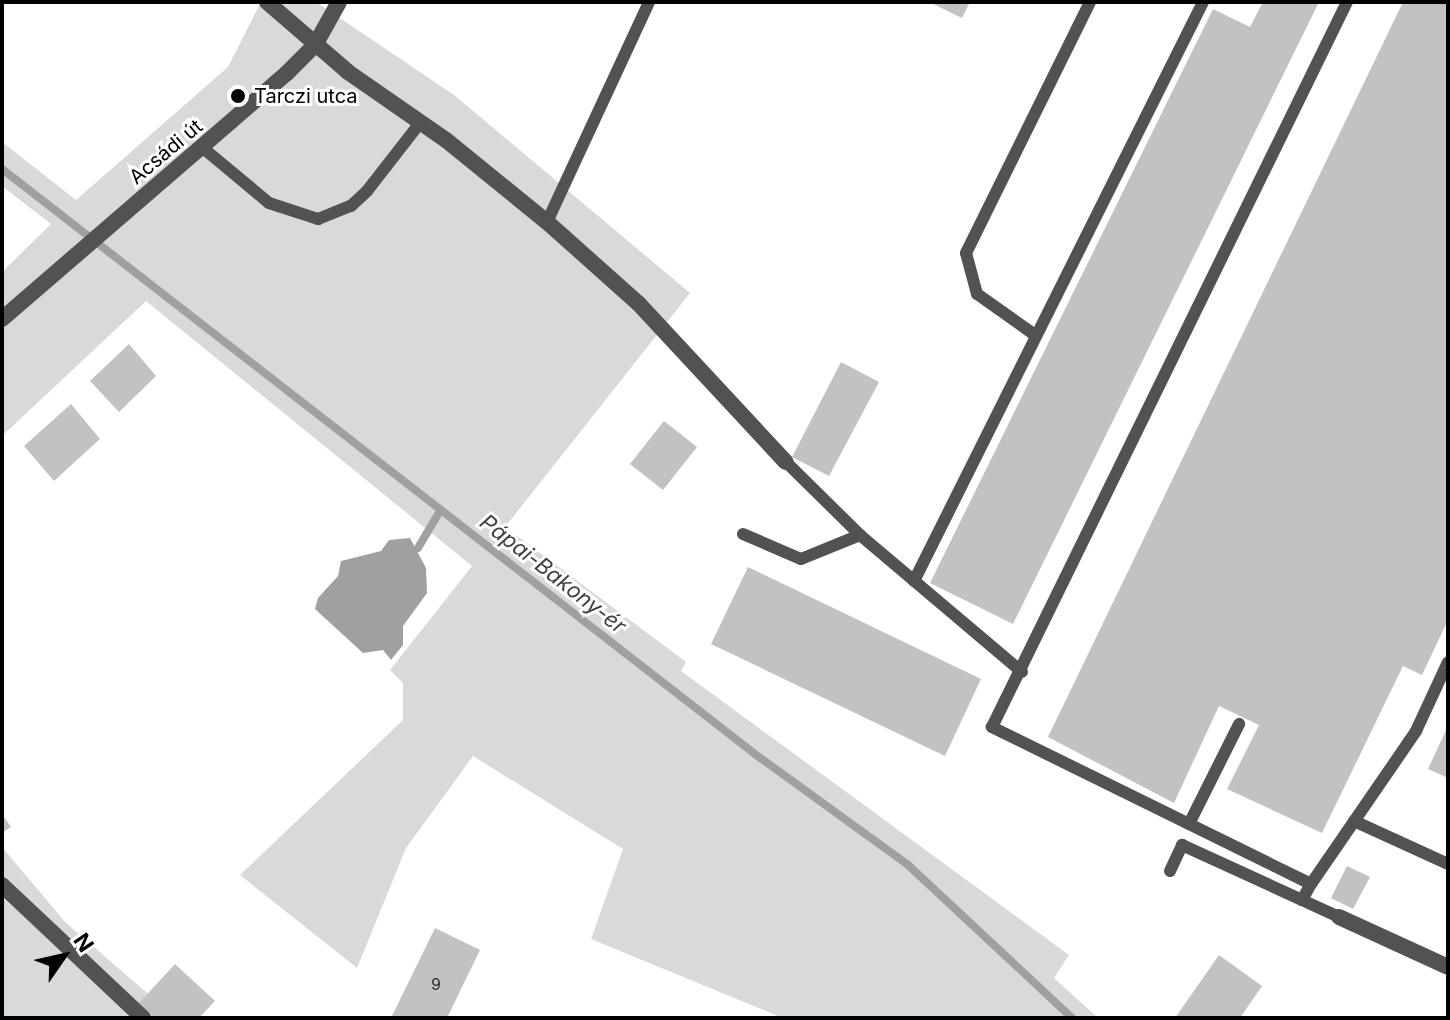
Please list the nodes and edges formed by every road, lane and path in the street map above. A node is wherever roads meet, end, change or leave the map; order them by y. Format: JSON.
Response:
{"nodes":[{"id":1,"x":267,"y":2,"type":"edge"},
{"id":2,"x":339,"y":2,"type":"edge"},
{"id":3,"x":649,"y":2,"type":"edge"},
{"id":4,"x":1090,"y":2,"type":"edge"},
{"id":5,"x":1347,"y":2,"type":"edge"},
{"id":6,"x":1198,"y":4,"type":"edge"},
{"id":7,"x":315,"y":45,"type":"junction"},
{"id":8,"x":420,"y":123,"type":"junction"},
{"id":9,"x":203,"y":148,"type":"junction"},
{"id":10,"x":547,"y":222,"type":"junction"},
{"id":11,"x":2,"y":319,"type":"edge"},
{"id":12,"x":1035,"y":335,"type":"junction"},
{"id":13,"x":786,"y":462,"type":"joint"},
{"id":14,"x":743,"y":534,"type":"dead end"},
{"id":15,"x":860,"y":535,"type":"junction"},
{"id":16,"x":914,"y":581,"type":"junction"},
{"id":17,"x":1448,"y":662,"type":"edge"},
{"id":18,"x":1022,"y":672,"type":"junction"},
{"id":19,"x":1239,"y":724,"type":"dead end"},
{"id":20,"x":1354,"y":821,"type":"junction"},
{"id":21,"x":1189,"y":824,"type":"junction"},
{"id":22,"x":1448,"y":864,"type":"edge"},
{"id":23,"x":1170,"y":871,"type":"dead end"},
{"id":24,"x":1311,"y":884,"type":"junction"},
{"id":25,"x":2,"y":885,"type":"edge"},
{"id":26,"x":1302,"y":900,"type":"junction"},
{"id":27,"x":1339,"y":917,"type":"joint"},
{"id":28,"x":1448,"y":967,"type":"edge"},
{"id":29,"x":143,"y":1018,"type":"edge"}],
"edges":[{"from":1,"to":7,"type":"street"},
{"from":2,"to":7,"type":"street","name":"Acsádi út"},
{"from":3,"to":10,"type":"lane"},
{"from":4,"to":12,"type":"lane"},
{"from":5,"to":18,"type":"lane"},
{"from":6,"to":12,"type":"lane"},
{"from":7,"to":8,"type":"street"},
{"from":7,"to":9,"type":"street","name":"Acsádi út"},
{"from":8,"to":9,"type":"lane"},
{"from":8,"to":10,"type":"street"},
{"from":9,"to":11,"type":"street","name":"Acsádi út"},
{"from":10,"to":13,"type":"street"},
{"from":12,"to":16,"type":"lane"},
{"from":13,"to":15,"type":"lane"},
{"from":14,"to":15,"type":"lane"},
{"from":15,"to":16,"type":"lane"},
{"from":16,"to":18,"type":"lane"},
{"from":17,"to":20,"type":"lane"},
{"from":18,"to":21,"type":"lane"},
{"from":19,"to":21,"type":"lane"},
{"from":20,"to":22,"type":"lane"},
{"from":20,"to":24,"type":"lane"},
{"from":21,"to":24,"type":"lane"},
{"from":23,"to":26,"type":"lane"},
{"from":24,"to":26,"type":"lane"},
{"from":25,"to":29,"type":"street"},
{"from":26,"to":27,"type":"lane"},
{"from":27,"to":28,"type":"street"}]}
